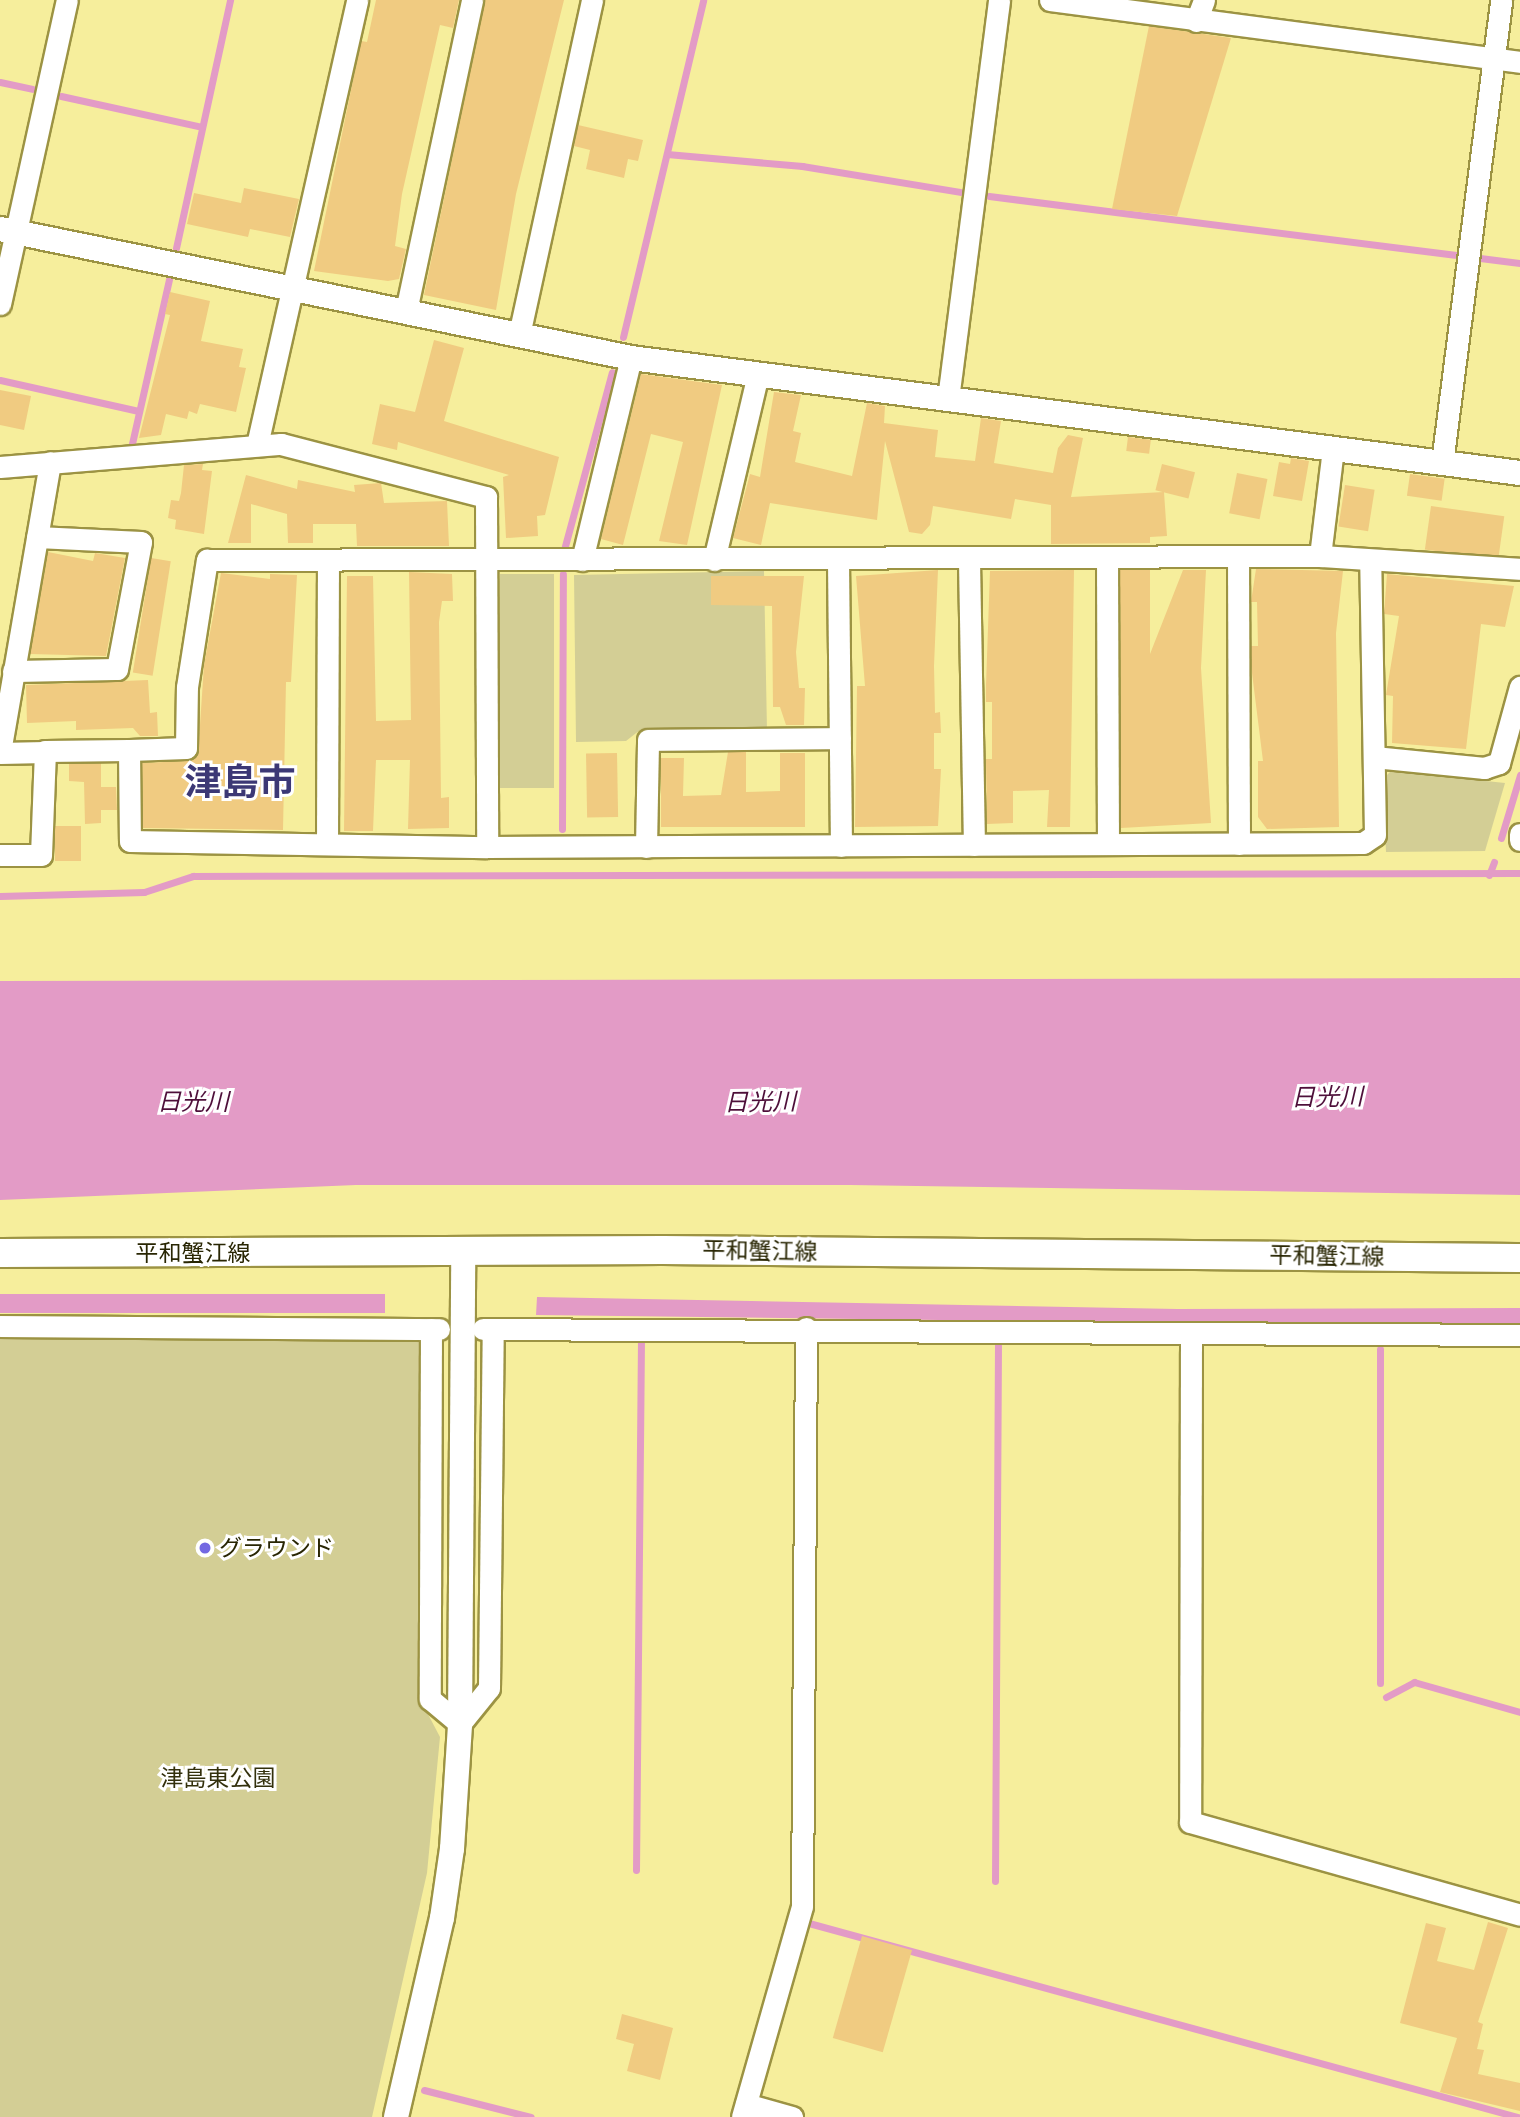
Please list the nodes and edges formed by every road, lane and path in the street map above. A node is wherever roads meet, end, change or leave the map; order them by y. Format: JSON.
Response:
{"nodes":[{"id":1,"x":67,"y":0,"type":"edge"},
{"id":2,"x":357,"y":0,"type":"edge"},
{"id":3,"x":472,"y":0,"type":"edge"},
{"id":4,"x":592,"y":0,"type":"edge"},
{"id":5,"x":999,"y":0,"type":"edge"},
{"id":6,"x":1049,"y":0,"type":"edge"},
{"id":7,"x":1204,"y":0,"type":"edge"},
{"id":8,"x":1501,"y":0,"type":"edge"},
{"id":9,"x":1196,"y":21,"type":"junction"},
{"id":10,"x":1493,"y":59,"type":"junction"},
{"id":11,"x":1520,"y":62,"type":"edge"},
{"id":12,"x":8,"y":231,"type":"edge"},
{"id":13,"x":293,"y":288,"type":"junction"},
{"id":14,"x":0,"y":304,"type":"edge"},
{"id":15,"x":406,"y":311,"type":"junction"},
{"id":16,"x":519,"y":335,"type":"junction"},
{"id":17,"x":631,"y":358,"type":"junction"},
{"id":18,"x":758,"y":374,"type":"junction"},
{"id":19,"x":948,"y":399,"type":"junction"},
{"id":20,"x":257,"y":445,"type":"junction"},
{"id":21,"x":1333,"y":449,"type":"junction"},
{"id":22,"x":50,"y":462,"type":"junction"},
{"id":23,"x":1441,"y":463,"type":"junction"},
{"id":24,"x":0,"y":467,"type":"edge"},
{"id":25,"x":1520,"y":472,"type":"edge"},
{"id":26,"x":37,"y":537,"type":"junction"},
{"id":27,"x":1320,"y":556,"type":"junction"},
{"id":28,"x":1238,"y":557,"type":"junction"},
{"id":29,"x":1107,"y":558,"type":"junction"},
{"id":30,"x":714,"y":559,"type":"junction"},
{"id":31,"x":486,"y":560,"type":"junction"},
{"id":32,"x":582,"y":560,"type":"junction"},
{"id":33,"x":969,"y":560,"type":"junction"},
{"id":34,"x":1370,"y":560,"type":"junction"},
{"id":35,"x":838,"y":561,"type":"junction"},
{"id":36,"x":328,"y":563,"type":"junction"},
{"id":37,"x":1520,"y":569,"type":"edge"},
{"id":38,"x":13,"y":671,"type":"junction"},
{"id":39,"x":1520,"y":687,"type":"edge"},
{"id":40,"x":840,"y":738,"type":"junction"},
{"id":41,"x":129,"y":750,"type":"junction"},
{"id":42,"x":0,"y":752,"type":"edge"},
{"id":43,"x":45,"y":752,"type":"junction"},
{"id":44,"x":1374,"y":757,"type":"junction"},
{"id":45,"x":1520,"y":834,"type":"edge"},
{"id":46,"x":1520,"y":840,"type":"edge"},
{"id":47,"x":327,"y":842,"type":"junction"},
{"id":48,"x":1108,"y":844,"type":"junction"},
{"id":49,"x":1239,"y":844,"type":"junction"},
{"id":50,"x":974,"y":845,"type":"junction"},
{"id":51,"x":841,"y":846,"type":"junction"},
{"id":52,"x":487,"y":847,"type":"junction"},
{"id":53,"x":646,"y":847,"type":"junction"},
{"id":54,"x":0,"y":855,"type":"edge"},
{"id":55,"x":0,"y":1253,"type":"edge"},
{"id":56,"x":463,"y":1254,"type":"junction"},
{"id":57,"x":1520,"y":1258,"type":"edge"},
{"id":58,"x":0,"y":1326,"type":"edge"},
{"id":59,"x":806,"y":1328,"type":"junction"},
{"id":60,"x":1191,"y":1335,"type":"junction"},
{"id":61,"x":1520,"y":1335,"type":"edge"},
{"id":62,"x":460,"y":1724,"type":"junction"},
{"id":63,"x":1520,"y":1915,"type":"edge"},
{"id":64,"x":744,"y":2110,"type":"edge"},
{"id":65,"x":396,"y":2117,"type":"edge"},
{"id":66,"x":792,"y":2117,"type":"edge"}],
"edges":[{"from":1,"to":12,"type":"street"},
{"from":2,"to":13,"type":"street"},
{"from":3,"to":15,"type":"street"},
{"from":4,"to":16,"type":"street"},
{"from":5,"to":19,"type":"street"},
{"from":6,"to":9,"type":"street"},
{"from":7,"to":9,"type":"street"},
{"from":8,"to":10,"type":"street"},
{"from":9,"to":10,"type":"street"},
{"from":10,"to":11,"type":"street"},
{"from":10,"to":23,"type":"street"},
{"from":12,"to":13,"type":"street"},
{"from":12,"to":14,"type":"street"},
{"from":13,"to":15,"type":"street"},
{"from":13,"to":20,"type":"street"},
{"from":15,"to":16,"type":"street"},
{"from":16,"to":17,"type":"street"},
{"from":17,"to":18,"type":"street"},
{"from":17,"to":32,"type":"street"},
{"from":18,"to":19,"type":"street"},
{"from":18,"to":30,"type":"street"},
{"from":19,"to":21,"type":"street"},
{"from":20,"to":22,"type":"street"},
{"from":20,"to":31,"type":"street"},
{"from":21,"to":23,"type":"street"},
{"from":21,"to":27,"type":"street"},
{"from":22,"to":24,"type":"street"},
{"from":22,"to":26,"type":"street"},
{"from":23,"to":25,"type":"street"},
{"from":26,"to":38,"type":"street"},
{"from":26,"to":38,"type":"street"},
{"from":27,"to":28,"type":"street"},
{"from":27,"to":34,"type":"street"},
{"from":28,"to":29,"type":"street"},
{"from":28,"to":49,"type":"street"},
{"from":29,"to":33,"type":"street"},
{"from":29,"to":48,"type":"street"},
{"from":30,"to":32,"type":"street"},
{"from":30,"to":35,"type":"street"},
{"from":31,"to":32,"type":"street"},
{"from":31,"to":36,"type":"street"},
{"from":31,"to":52,"type":"street"},
{"from":33,"to":35,"type":"street"},
{"from":33,"to":50,"type":"street"},
{"from":34,"to":37,"type":"street"},
{"from":34,"to":44,"type":"street"},
{"from":35,"to":40,"type":"street"},
{"from":36,"to":41,"type":"street"},
{"from":36,"to":47,"type":"street"},
{"from":38,"to":42,"type":"street"},
{"from":39,"to":44,"type":"street"},
{"from":40,"to":51,"type":"street"},
{"from":40,"to":53,"type":"street"},
{"from":41,"to":43,"type":"street"},
{"from":41,"to":47,"type":"street"},
{"from":42,"to":43,"type":"street"},
{"from":43,"to":54,"type":"street"},
{"from":44,"to":49,"type":"street"},
{"from":45,"to":46,"type":"street"},
{"from":47,"to":52,"type":"street"},
{"from":48,"to":49,"type":"street"},
{"from":48,"to":50,"type":"street"},
{"from":50,"to":51,"type":"street"},
{"from":51,"to":53,"type":"street"},
{"from":52,"to":53,"type":"street"},
{"from":55,"to":56,"type":"main road","name":"平和蟹江線"},
{"from":56,"to":57,"type":"main road","name":"平和蟹江線"},
{"from":56,"to":62,"type":"street"},
{"from":58,"to":62,"type":"street"},
{"from":59,"to":60,"type":"street"},
{"from":59,"to":62,"type":"street"},
{"from":59,"to":64,"type":"street"},
{"from":60,"to":61,"type":"street"},
{"from":60,"to":63,"type":"street"},
{"from":62,"to":65,"type":"street"},
{"from":64,"to":66,"type":"street"}]}
